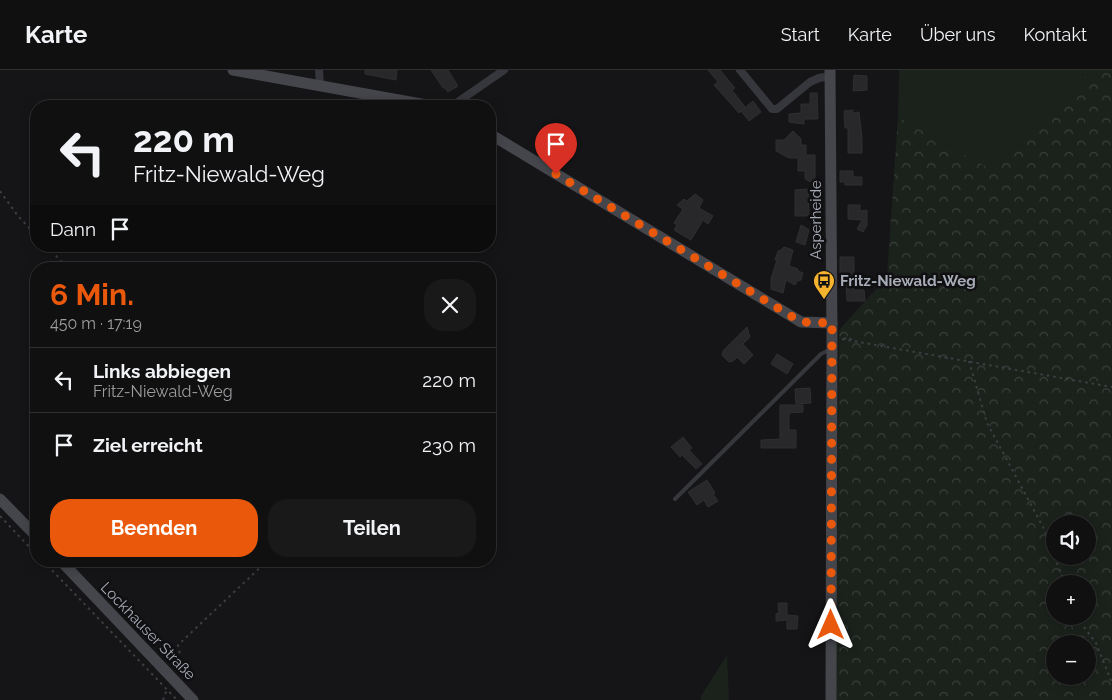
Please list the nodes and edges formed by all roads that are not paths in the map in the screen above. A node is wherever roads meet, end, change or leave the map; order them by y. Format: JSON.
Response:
{"nodes":[{"id":1,"x":233,"y":70,"type":"edge"},
{"id":2,"x":319,"y":70,"type":"edge"},
{"id":3,"x":504,"y":70,"type":"edge"},
{"id":4,"x":740,"y":70,"type":"edge"},
{"id":5,"x":830,"y":73,"type":"edge"},
{"id":6,"x":320,"y":85,"type":"junction"},
{"id":7,"x":400,"y":100,"type":"edge"},
{"id":8,"x":459,"y":100,"type":"edge"},
{"id":9,"x":496,"y":138,"type":"edge"},
{"id":10,"x":832,"y":323,"type":"junction"},
{"id":11,"x":836,"y":342,"type":"junction"},
{"id":12,"x":0,"y":498,"type":"edge"},
{"id":13,"x":675,"y":499,"type":"dead end"},
{"id":14,"x":30,"y":530,"type":"edge"},
{"id":15,"x":67,"y":567,"type":"edge"},
{"id":16,"x":193,"y":700,"type":"edge"},
{"id":17,"x":831,"y":700,"type":"edge"}],
"edges":[{"from":1,"to":6,"type":"street"},
{"from":2,"to":6,"type":"street"},
{"from":3,"to":8,"type":"street"},
{"from":4,"to":5,"type":"street"},
{"from":5,"to":10,"type":"street","name":"Asperheide"},
{"from":6,"to":7,"type":"street"},
{"from":9,"to":10,"type":"street"},
{"from":10,"to":11,"type":"street","name":"Asperheide"},
{"from":11,"to":13,"type":"lane"},
{"from":11,"to":17,"type":"street","name":"Asperheide"},
{"from":12,"to":14,"type":"street"},
{"from":15,"to":16,"type":"street","name":"Lockhauser Straße"}]}
